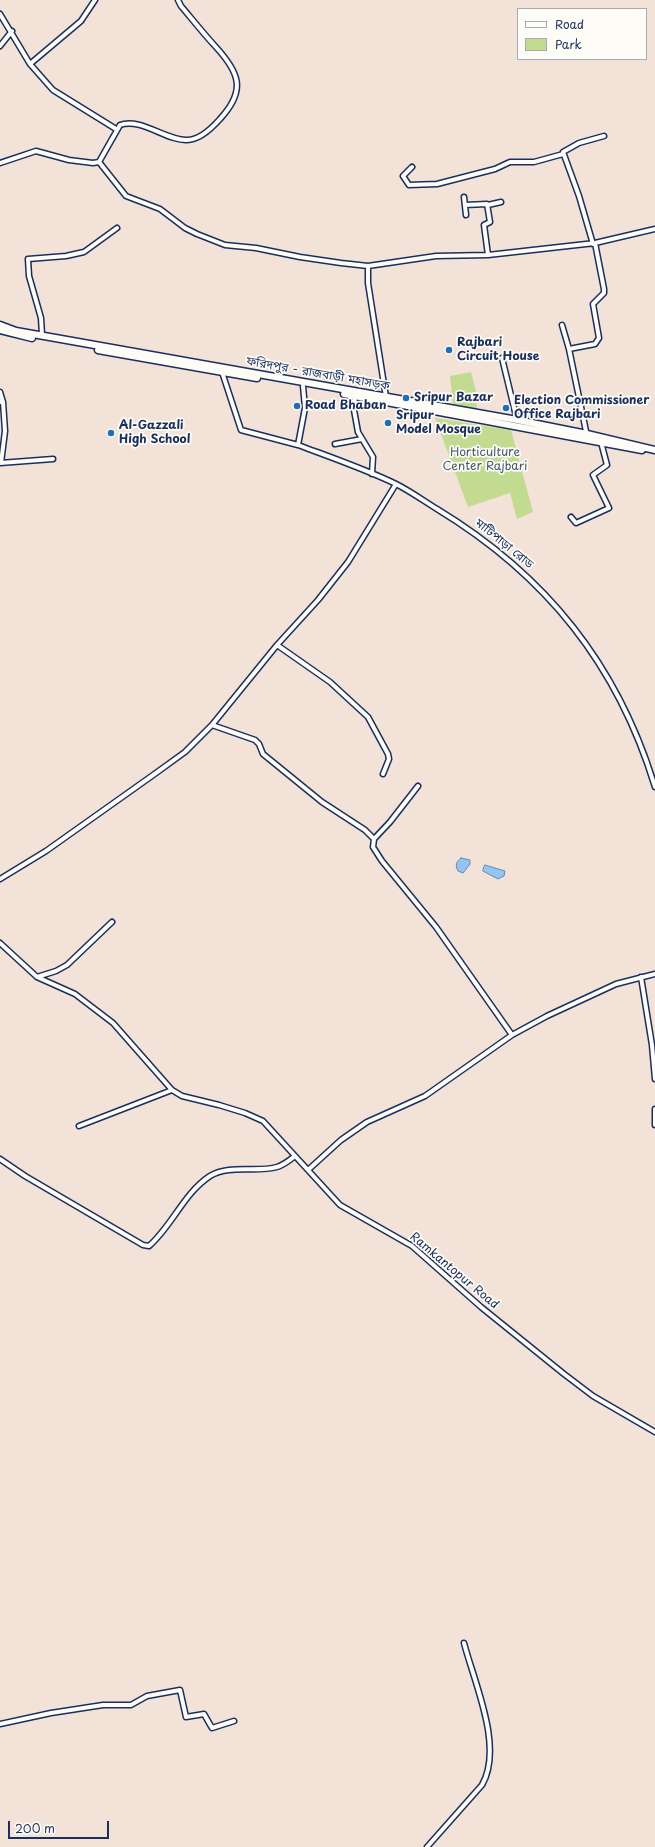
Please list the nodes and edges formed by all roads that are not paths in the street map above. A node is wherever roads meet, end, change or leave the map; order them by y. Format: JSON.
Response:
{"nodes":[{"id":1,"x":95,"y":0,"type":"edge"},
{"id":2,"x":178,"y":0,"type":"edge"},
{"id":3,"x":0,"y":14,"type":"edge"},
{"id":4,"x":12,"y":31,"type":"junction"},
{"id":5,"x":0,"y":46,"type":"edge"},
{"id":6,"x":30,"y":64,"type":"junction"},
{"id":7,"x":116,"y":129,"type":"junction"},
{"id":8,"x":604,"y":136,"type":"dead end"},
{"id":9,"x":563,"y":154,"type":"junction"},
{"id":10,"x":99,"y":162,"type":"junction"},
{"id":11,"x":0,"y":163,"type":"edge"},
{"id":12,"x":412,"y":167,"type":"dead end"},
{"id":13,"x":464,"y":198,"type":"dead end"},
{"id":14,"x":502,"y":202,"type":"dead end"},
{"id":15,"x":465,"y":205,"type":"junction"},
{"id":16,"x":488,"y":205,"type":"junction"},
{"id":17,"x":466,"y":215,"type":"dead end"},
{"id":18,"x":117,"y":228,"type":"dead end"},
{"id":19,"x":655,"y":229,"type":"edge"},
{"id":20,"x":594,"y":243,"type":"junction"},
{"id":21,"x":488,"y":255,"type":"junction"},
{"id":22,"x":368,"y":266,"type":"junction"},
{"id":23,"x":0,"y":325,"type":"edge"},
{"id":24,"x":562,"y":325,"type":"dead end"},
{"id":25,"x":0,"y":330,"type":"edge"},
{"id":26,"x":42,"y":335,"type":"junction"},
{"id":27,"x":569,"y":349,"type":"junction"},
{"id":28,"x":502,"y":358,"type":"dead end"},
{"id":29,"x":222,"y":372,"type":"junction"},
{"id":30,"x":303,"y":386,"type":"junction"},
{"id":31,"x":0,"y":392,"type":"edge"},
{"id":32,"x":355,"y":396,"type":"junction"},
{"id":33,"x":386,"y":397,"type":"junction"},
{"id":34,"x":2,"y":402,"type":"edge"},
{"id":35,"x":517,"y":420,"type":"junction"},
{"id":36,"x":587,"y":436,"type":"junction"},
{"id":37,"x":362,"y":439,"type":"junction"},
{"id":38,"x":601,"y":442,"type":"junction"},
{"id":39,"x":335,"y":444,"type":"dead end"},
{"id":40,"x":298,"y":445,"type":"junction"},
{"id":41,"x":655,"y":450,"type":"edge"},
{"id":42,"x":655,"y":453,"type":"edge"},
{"id":43,"x":53,"y":459,"type":"dead end"},
{"id":44,"x":1,"y":463,"type":"edge"},
{"id":45,"x":372,"y":474,"type":"junction"},
{"id":46,"x":396,"y":484,"type":"junction"},
{"id":47,"x":572,"y":517,"type":"dead end"},
{"id":48,"x":277,"y":645,"type":"junction"},
{"id":49,"x":212,"y":725,"type":"junction"},
{"id":50,"x":653,"y":771,"type":"edge"},
{"id":51,"x":383,"y":774,"type":"dead end"},
{"id":52,"x":418,"y":786,"type":"dead end"},
{"id":53,"x":655,"y":787,"type":"edge"},
{"id":54,"x":374,"y":839,"type":"junction"},
{"id":55,"x":0,"y":879,"type":"edge"},
{"id":56,"x":112,"y":922,"type":"dead end"},
{"id":57,"x":0,"y":943,"type":"edge"},
{"id":58,"x":655,"y":974,"type":"edge"},
{"id":59,"x":641,"y":976,"type":"junction"},
{"id":60,"x":37,"y":977,"type":"junction"},
{"id":61,"x":512,"y":1035,"type":"junction"},
{"id":62,"x":655,"y":1079,"type":"edge"},
{"id":63,"x":172,"y":1090,"type":"junction"},
{"id":64,"x":655,"y":1109,"type":"edge"},
{"id":65,"x":655,"y":1125,"type":"edge"},
{"id":66,"x":80,"y":1126,"type":"dead end"},
{"id":67,"x":296,"y":1156,"type":"junction"},
{"id":68,"x":0,"y":1158,"type":"edge"},
{"id":69,"x":308,"y":1170,"type":"junction"},
{"id":70,"x":655,"y":1432,"type":"edge"},
{"id":71,"x":464,"y":1643,"type":"dead end"},
{"id":72,"x":234,"y":1721,"type":"dead end"},
{"id":73,"x":0,"y":1724,"type":"edge"},
{"id":74,"x":427,"y":1847,"type":"edge"}],
"edges":[{"from":1,"to":6,"type":"street"},
{"from":2,"to":7,"type":"street"},
{"from":3,"to":4,"type":"street"},
{"from":4,"to":5,"type":"street"},
{"from":4,"to":6,"type":"street"},
{"from":6,"to":7,"type":"street"},
{"from":7,"to":10,"type":"street"},
{"from":8,"to":9,"type":"street"},
{"from":9,"to":12,"type":"street"},
{"from":9,"to":20,"type":"street"},
{"from":10,"to":11,"type":"street"},
{"from":10,"to":22,"type":"street"},
{"from":13,"to":15,"type":"street"},
{"from":14,"to":16,"type":"street"},
{"from":15,"to":16,"type":"street"},
{"from":15,"to":17,"type":"street"},
{"from":16,"to":21,"type":"street"},
{"from":18,"to":26,"type":"street"},
{"from":19,"to":20,"type":"street"},
{"from":20,"to":21,"type":"street"},
{"from":20,"to":27,"type":"street"},
{"from":21,"to":22,"type":"street"},
{"from":22,"to":33,"type":"street"},
{"from":23,"to":26,"type":"main road","name":"ফরিদপুর - রাজবাড়ী মহাসড়ক"},
{"from":24,"to":27,"type":"street"},
{"from":25,"to":29,"type":"main road","name":"ফরিদপুর - রাজবাড়ী মহাসড়ক"},
{"from":26,"to":33,"type":"main road","name":"ফরিদপুর - রাজবাড়ী মহাসড়ক"},
{"from":27,"to":36,"type":"street"},
{"from":28,"to":35,"type":"street"},
{"from":29,"to":30,"type":"main road","name":"ফরিদপুর - রাজবাড়ী মহাসড়ক"},
{"from":29,"to":40,"type":"street","name":"মাটিপাড়া রোড"},
{"from":30,"to":32,"type":"main road","name":"ফরিদপুর - রাজবাড়ী মহাসড়ক"},
{"from":30,"to":40,"type":"street"},
{"from":31,"to":34,"type":"street"},
{"from":32,"to":36,"type":"main road","name":"ফরিদপুর - রাজবাড়ী মহাসড়ক"},
{"from":32,"to":37,"type":"street"},
{"from":33,"to":35,"type":"main road","name":"ফরিদপুর - রাজবাড়ী মহাসড়ক"},
{"from":34,"to":44,"type":"street"},
{"from":35,"to":36,"type":"main road","name":"ফরিদপুর - রাজবাড়ী মহাসড়ক"},
{"from":36,"to":38,"type":"main road","name":"ফরিদপুর - রাজবাড়ী মহাসড়ক"},
{"from":36,"to":41,"type":"main road","name":"ফরিদপুর - রাজবাড়ী মহাসড়ক"},
{"from":37,"to":39,"type":"street"},
{"from":37,"to":45,"type":"street"},
{"from":38,"to":42,"type":"main road","name":"ফরিদপুর - রাজবাড়ী মহাসড়ক"},
{"from":38,"to":47,"type":"street"},
{"from":40,"to":45,"type":"street","name":"মাটিপাড়া রোড"},
{"from":43,"to":44,"type":"street"},
{"from":45,"to":46,"type":"street","name":"মাটিপাড়া রোড"},
{"from":46,"to":48,"type":"street"},
{"from":46,"to":50,"type":"street","name":"মাটিপাড়া রোড"},
{"from":48,"to":49,"type":"street"},
{"from":48,"to":51,"type":"street"},
{"from":49,"to":54,"type":"street"},
{"from":49,"to":55,"type":"street"},
{"from":50,"to":53,"type":"street","name":"মাটিপাড়া রোড"},
{"from":52,"to":54,"type":"street"},
{"from":54,"to":61,"type":"street"},
{"from":56,"to":60,"type":"street"},
{"from":57,"to":60,"type":"street","name":"Ramkantopur Road"},
{"from":58,"to":59,"type":"street"},
{"from":59,"to":61,"type":"street"},
{"from":59,"to":62,"type":"street"},
{"from":60,"to":63,"type":"street","name":"Ramkantopur Road"},
{"from":61,"to":69,"type":"street"},
{"from":63,"to":66,"type":"street"},
{"from":63,"to":67,"type":"street","name":"Ramkantopur Road"},
{"from":64,"to":65,"type":"street"},
{"from":67,"to":68,"type":"street"},
{"from":67,"to":69,"type":"street","name":"Ramkantopur Road"},
{"from":69,"to":70,"type":"street","name":"Ramkantopur Road"},
{"from":71,"to":74,"type":"street"},
{"from":72,"to":73,"type":"street"}]}
